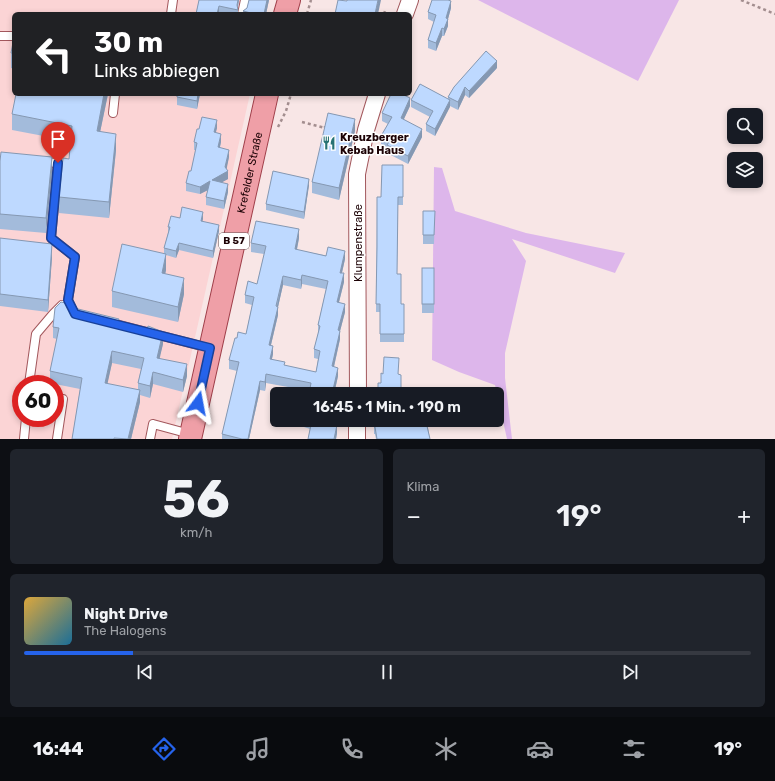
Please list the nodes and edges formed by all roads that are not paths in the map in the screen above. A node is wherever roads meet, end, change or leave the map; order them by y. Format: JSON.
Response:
{"nodes":[{"id":1,"x":174,"y":0,"type":"edge"},
{"id":2,"x":245,"y":0,"type":"edge"},
{"id":3,"x":288,"y":0,"type":"edge"},
{"id":4,"x":410,"y":0,"type":"edge"},
{"id":5,"x":171,"y":12,"type":"edge"},
{"id":6,"x":242,"y":12,"type":"edge"},
{"id":7,"x":285,"y":12,"type":"edge"},
{"id":8,"x":406,"y":12,"type":"edge"},
{"id":9,"x":0,"y":36,"type":"edge"},
{"id":10,"x":12,"y":36,"type":"edge"},
{"id":11,"x":115,"y":96,"type":"edge"},
{"id":12,"x":267,"y":96,"type":"edge"},
{"id":13,"x":376,"y":96,"type":"edge"},
{"id":14,"x":113,"y":113,"type":"dead end"},
{"id":15,"x":36,"y":161,"type":"edge"},
{"id":16,"x":68,"y":300,"type":"junction"},
{"id":17,"x":82,"y":316,"type":"edge"},
{"id":18,"x":98,"y":319,"type":"edge"},
{"id":19,"x":210,"y":348,"type":"junction"},
{"id":20,"x":30,"y":375,"type":"edge"},
{"id":21,"x":358,"y":387,"type":"edge"},
{"id":22,"x":25,"y":427,"type":"edge"},
{"id":23,"x":59,"y":427,"type":"edge"},
{"id":24,"x":357,"y":427,"type":"edge"},
{"id":25,"x":190,"y":436,"type":"edge"},
{"id":26,"x":24,"y":439,"type":"edge"},
{"id":27,"x":57,"y":439,"type":"edge"},
{"id":28,"x":150,"y":439,"type":"edge"},
{"id":29,"x":357,"y":439,"type":"edge"}],
"edges":[{"from":1,"to":5,"type":"lane"},
{"from":2,"to":6,"type":"lane"},
{"from":3,"to":7,"type":"main road"},
{"from":4,"to":8,"type":"street"},
{"from":9,"to":10,"type":"lane"},
{"from":11,"to":14,"type":"lane"},
{"from":12,"to":19,"type":"main road","name":"Krefelder Straße","number":"B 57"},
{"from":13,"to":21,"type":"street","name":"Klumpenstraße"},
{"from":15,"to":16,"type":"lane"},
{"from":16,"to":17,"type":"lane"},
{"from":16,"to":20,"type":"lane"},
{"from":18,"to":19,"type":"lane"},
{"from":19,"to":25,"type":"main road","name":"Krefelder Straße","number":"B 57"},
{"from":22,"to":26,"type":"lane"},
{"from":23,"to":27,"type":"lane"},
{"from":24,"to":29,"type":"street"},
{"from":25,"to":28,"type":"lane"}]}
